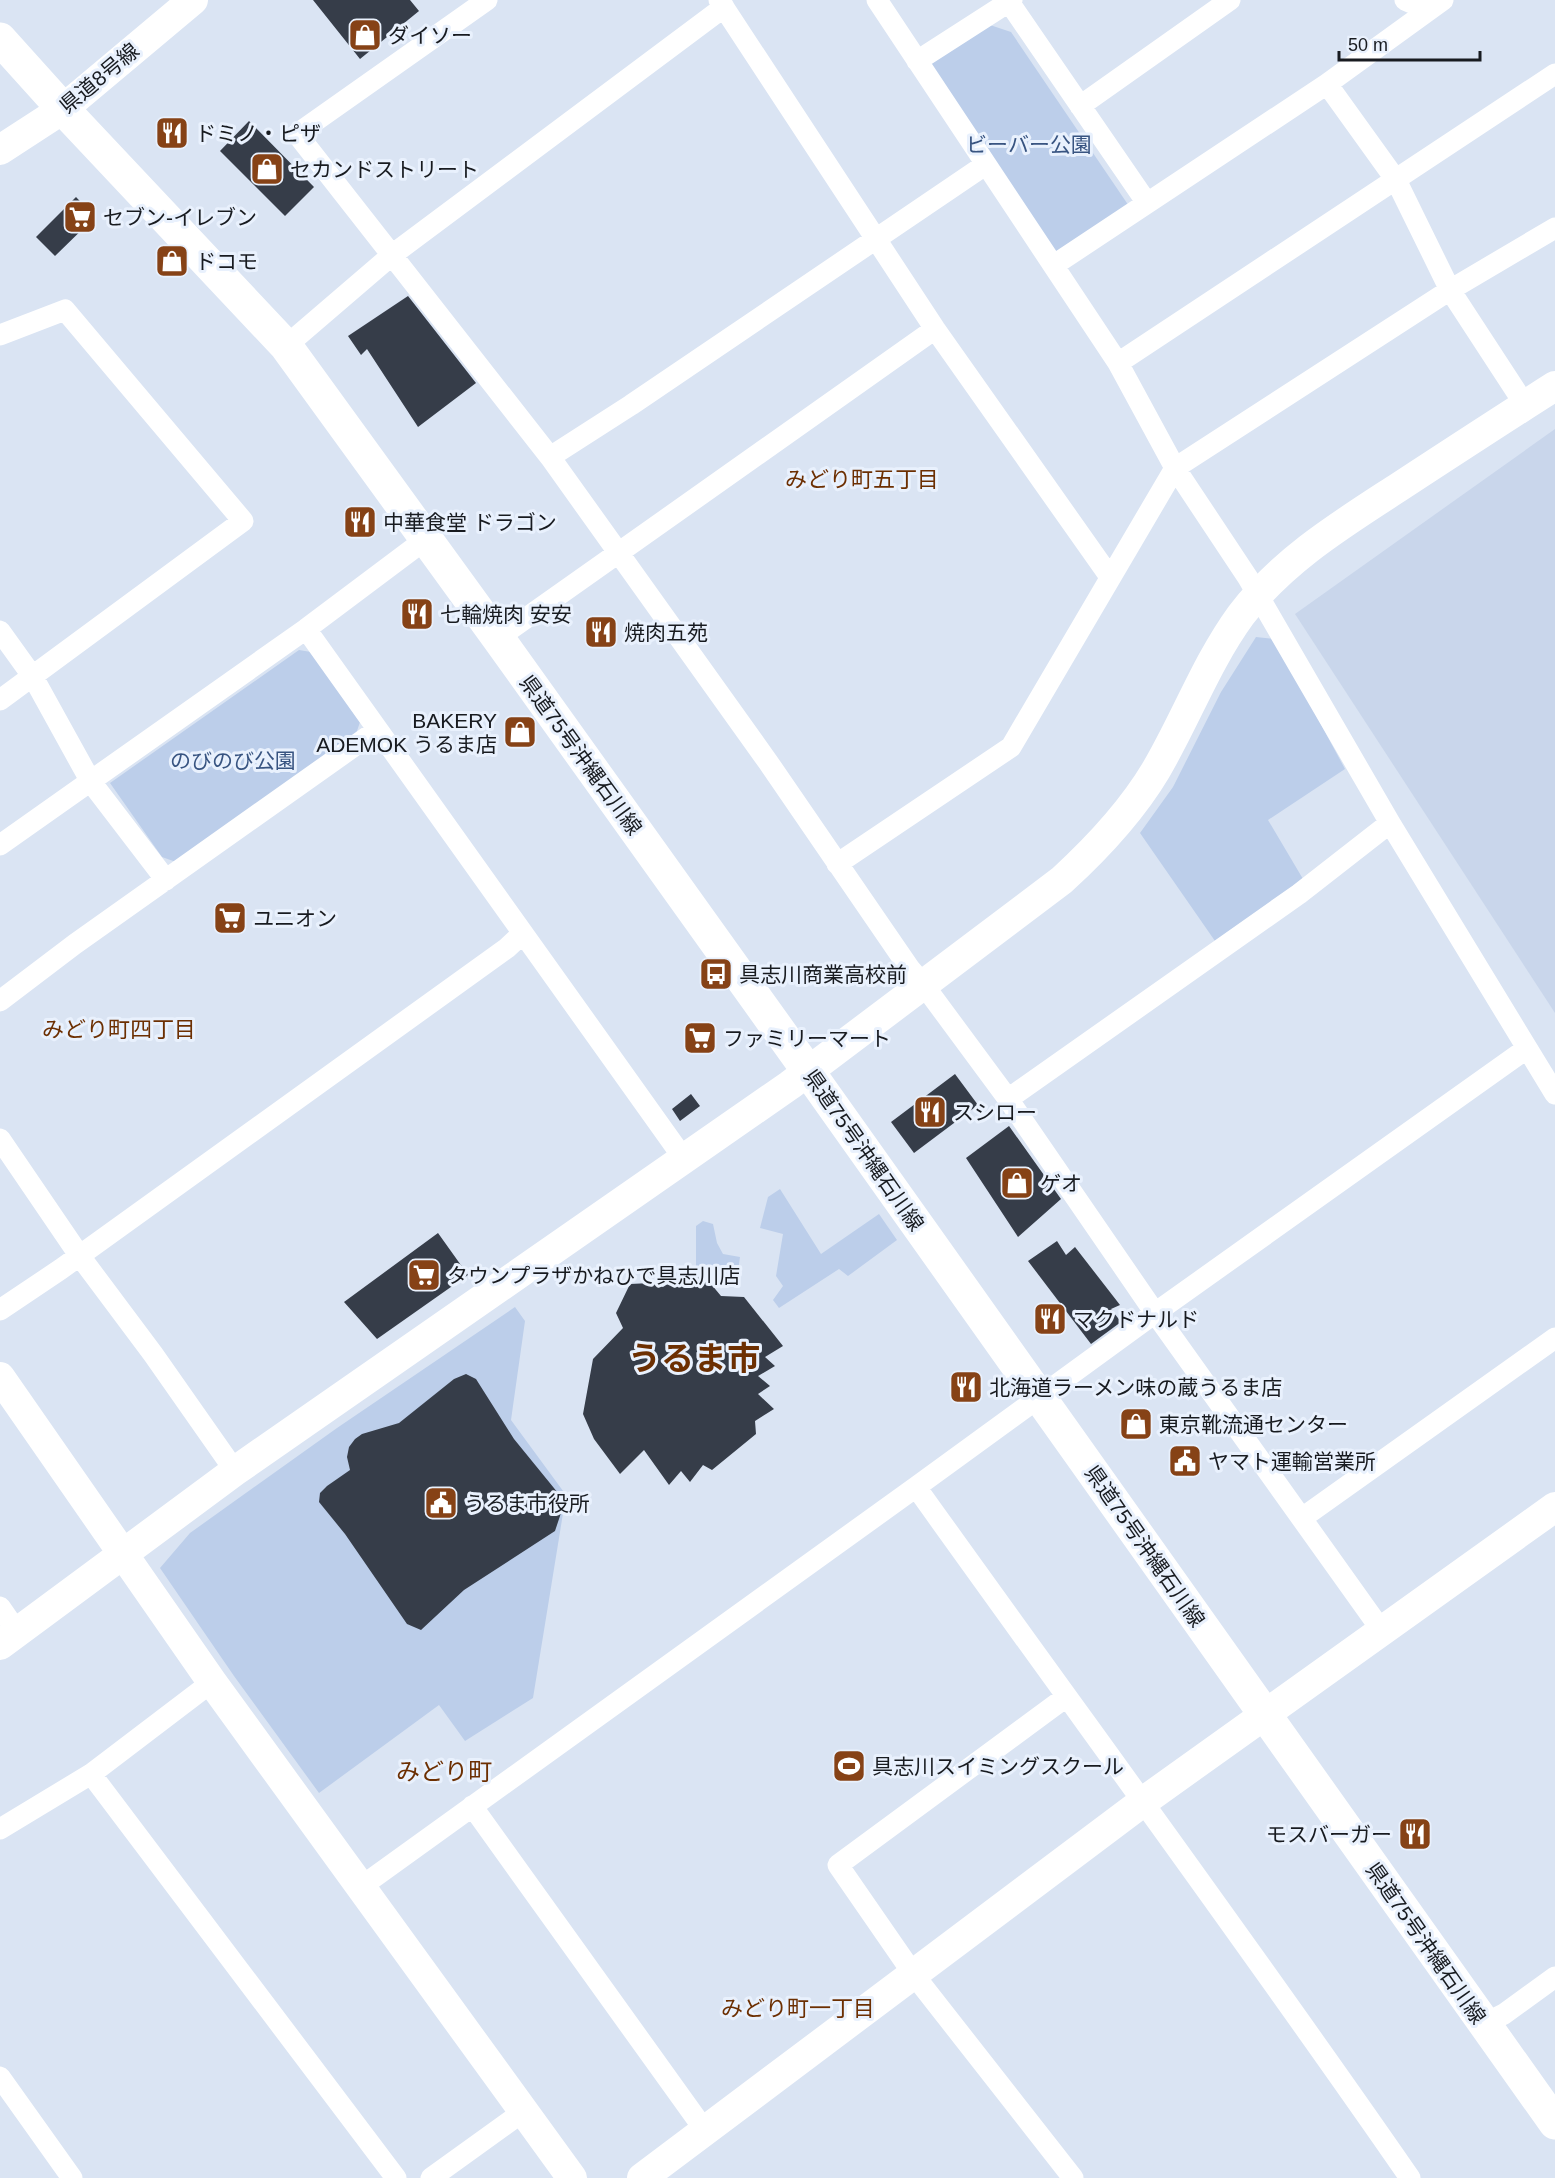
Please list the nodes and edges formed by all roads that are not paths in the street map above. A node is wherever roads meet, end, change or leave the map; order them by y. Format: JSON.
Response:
{"nodes":[{"id":1,"x":193,"y":0,"type":"edge"},
{"id":2,"x":877,"y":0,"type":"edge"},
{"id":3,"x":1230,"y":0,"type":"edge"},
{"id":4,"x":1405,"y":0,"type":"edge"},
{"id":5,"x":1011,"y":1,"type":"edge"},
{"id":6,"x":480,"y":2,"type":"edge"},
{"id":7,"x":722,"y":4,"type":"edge"},
{"id":8,"x":1435,"y":5,"type":"edge"},
{"id":9,"x":0,"y":39,"type":"edge"},
{"id":10,"x":917,"y":61,"type":"junction"},
{"id":11,"x":1555,"y":74,"type":"edge"},
{"id":12,"x":1327,"y":84,"type":"junction"},
{"id":13,"x":1080,"y":106,"type":"junction"},
{"id":14,"x":63,"y":109,"type":"junction"},
{"id":15,"x":0,"y":150,"type":"edge"},
{"id":16,"x":985,"y":165,"type":"junction"},
{"id":17,"x":1396,"y":180,"type":"junction"},
{"id":18,"x":1146,"y":203,"type":"junction"},
{"id":19,"x":1555,"y":228,"type":"edge"},
{"id":20,"x":877,"y":240,"type":"junction"},
{"id":21,"x":392,"y":255,"type":"junction"},
{"id":22,"x":1054,"y":265,"type":"junction"},
{"id":23,"x":1450,"y":290,"type":"junction"},
{"id":24,"x":934,"y":329,"type":"junction"},
{"id":25,"x":0,"y":335,"type":"edge"},
{"id":26,"x":286,"y":346,"type":"junction"},
{"id":27,"x":1118,"y":363,"type":"junction"},
{"id":28,"x":1555,"y":386,"type":"edge"},
{"id":29,"x":1525,"y":405,"type":"junction"},
{"id":30,"x":550,"y":457,"type":"junction"},
{"id":31,"x":1175,"y":468,"type":"junction"},
{"id":32,"x":426,"y":539,"type":"junction"},
{"id":33,"x":618,"y":551,"type":"junction"},
{"id":34,"x":1110,"y":577,"type":"junction"},
{"id":35,"x":1258,"y":595,"type":"junction"},
{"id":36,"x":306,"y":629,"type":"junction"},
{"id":37,"x":0,"y":631,"type":"edge"},
{"id":38,"x":498,"y":638,"type":"junction"},
{"id":39,"x":33,"y":677,"type":"junction"},
{"id":40,"x":0,"y":700,"type":"edge"},
{"id":41,"x":377,"y":730,"type":"junction"},
{"id":42,"x":91,"y":782,"type":"junction"},
{"id":43,"x":1390,"y":823,"type":"junction"},
{"id":44,"x":0,"y":845,"type":"edge"},
{"id":45,"x":837,"y":864,"type":"junction"},
{"id":46,"x":166,"y":880,"type":"junction"},
{"id":47,"x":522,"y":934,"type":"junction"},
{"id":48,"x":923,"y":984,"type":"junction"},
{"id":49,"x":0,"y":1001,"type":"edge"},
{"id":50,"x":1526,"y":1049,"type":"junction"},
{"id":51,"x":808,"y":1071,"type":"junction"},
{"id":52,"x":1555,"y":1094,"type":"edge"},
{"id":53,"x":1008,"y":1099,"type":"junction"},
{"id":54,"x":0,"y":1139,"type":"edge"},
{"id":55,"x":684,"y":1159,"type":"junction"},
{"id":56,"x":79,"y":1255,"type":"junction"},
{"id":57,"x":0,"y":1310,"type":"edge"},
{"id":58,"x":1155,"y":1312,"type":"junction"},
{"id":59,"x":1555,"y":1338,"type":"edge"},
{"id":60,"x":0,"y":1377,"type":"edge"},
{"id":61,"x":1040,"y":1397,"type":"junction"},
{"id":62,"x":235,"y":1472,"type":"junction"},
{"id":63,"x":916,"y":1487,"type":"junction"},
{"id":64,"x":1555,"y":1507,"type":"edge"},
{"id":65,"x":1302,"y":1518,"type":"junction"},
{"id":66,"x":123,"y":1554,"type":"junction"},
{"id":67,"x":0,"y":1606,"type":"edge"},
{"id":68,"x":1382,"y":1631,"type":"junction"},
{"id":69,"x":9,"y":1639,"type":"edge"},
{"id":70,"x":212,"y":1682,"type":"junction"},
{"id":71,"x":1066,"y":1697,"type":"junction"},
{"id":72,"x":1264,"y":1714,"type":"junction"},
{"id":73,"x":91,"y":1774,"type":"junction"},
{"id":74,"x":1144,"y":1801,"type":"junction"},
{"id":75,"x":472,"y":1806,"type":"junction"},
{"id":76,"x":0,"y":1829,"type":"edge"},
{"id":77,"x":362,"y":1886,"type":"junction"},
{"id":78,"x":914,"y":1975,"type":"junction"},
{"id":79,"x":1555,"y":1977,"type":"edge"},
{"id":80,"x":1484,"y":2024,"type":"junction"},
{"id":81,"x":0,"y":2077,"type":"edge"},
{"id":82,"x":524,"y":2111,"type":"junction"},
{"id":83,"x":1555,"y":2123,"type":"edge"},
{"id":84,"x":706,"y":2132,"type":"junction"},
{"id":85,"x":72,"y":2178,"type":"edge"},
{"id":86,"x":396,"y":2178,"type":"edge"},
{"id":87,"x":431,"y":2178,"type":"edge"},
{"id":88,"x":572,"y":2178,"type":"edge"},
{"id":89,"x":642,"y":2178,"type":"edge"},
{"id":90,"x":1073,"y":2178,"type":"edge"},
{"id":91,"x":1410,"y":2178,"type":"edge"}],
"edges":[{"from":1,"to":14,"type":"street","name":"県道8号線"},
{"from":2,"to":10,"type":"street"},
{"from":3,"to":13,"type":"street"},
{"from":4,"to":8,"type":"street"},
{"from":5,"to":10,"type":"street"},
{"from":5,"to":13,"type":"street"},
{"from":6,"to":21,"type":"street"},
{"from":7,"to":20,"type":"street"},
{"from":7,"to":21,"type":"street"},
{"from":8,"to":12,"type":"street"},
{"from":9,"to":14,"type":"main road","name":"県道75号沖縄石川線"},
{"from":10,"to":16,"type":"street"},
{"from":11,"to":17,"type":"street"},
{"from":12,"to":17,"type":"street"},
{"from":12,"to":18,"type":"street"},
{"from":13,"to":18,"type":"street"},
{"from":14,"to":15,"type":"street","name":"県道8号線"},
{"from":14,"to":26,"type":"main road","name":"県道75号沖縄石川線"},
{"from":16,"to":20,"type":"street"},
{"from":16,"to":22,"type":"street"},
{"from":17,"to":23,"type":"street"},
{"from":17,"to":27,"type":"street"},
{"from":18,"to":22,"type":"street"},
{"from":19,"to":23,"type":"street"},
{"from":20,"to":24,"type":"street"},
{"from":20,"to":30,"type":"street"},
{"from":21,"to":26,"type":"street"},
{"from":21,"to":30,"type":"street"},
{"from":22,"to":27,"type":"street"},
{"from":23,"to":29,"type":"street"},
{"from":23,"to":31,"type":"street"},
{"from":24,"to":33,"type":"street"},
{"from":24,"to":34,"type":"street"},
{"from":25,"to":39,"type":"street"},
{"from":26,"to":32,"type":"main road","name":"県道75号沖縄石川線"},
{"from":27,"to":31,"type":"street"},
{"from":28,"to":29,"type":"street"},
{"from":29,"to":35,"type":"street"},
{"from":30,"to":33,"type":"street"},
{"from":31,"to":34,"type":"street"},
{"from":31,"to":35,"type":"street"},
{"from":32,"to":36,"type":"street"},
{"from":32,"to":38,"type":"main road","name":"県道75号沖縄石川線"},
{"from":33,"to":38,"type":"street"},
{"from":33,"to":45,"type":"street"},
{"from":34,"to":45,"type":"street"},
{"from":35,"to":43,"type":"street"},
{"from":35,"to":48,"type":"street"},
{"from":36,"to":41,"type":"street"},
{"from":36,"to":42,"type":"street"},
{"from":37,"to":39,"type":"street"},
{"from":38,"to":51,"type":"main road","name":"県道75号沖縄石川線"},
{"from":39,"to":40,"type":"street"},
{"from":39,"to":42,"type":"street"},
{"from":41,"to":46,"type":"street"},
{"from":41,"to":47,"type":"street"},
{"from":42,"to":44,"type":"street"},
{"from":42,"to":46,"type":"street"},
{"from":43,"to":50,"type":"street"},
{"from":43,"to":53,"type":"street"},
{"from":45,"to":48,"type":"street"},
{"from":46,"to":49,"type":"street"},
{"from":47,"to":55,"type":"street"},
{"from":47,"to":56,"type":"street"},
{"from":48,"to":51,"type":"street"},
{"from":48,"to":53,"type":"street"},
{"from":50,"to":52,"type":"street"},
{"from":50,"to":58,"type":"street"},
{"from":51,"to":55,"type":"street"},
{"from":51,"to":61,"type":"main road","name":"県道75号沖縄石川線"},
{"from":53,"to":58,"type":"street"},
{"from":54,"to":56,"type":"street"},
{"from":55,"to":62,"type":"street"},
{"from":56,"to":57,"type":"street"},
{"from":56,"to":62,"type":"street"},
{"from":58,"to":61,"type":"street"},
{"from":58,"to":65,"type":"street"},
{"from":59,"to":65,"type":"street"},
{"from":60,"to":66,"type":"street"},
{"from":61,"to":63,"type":"street"},
{"from":61,"to":72,"type":"main road","name":"県道75号沖縄石川線"},
{"from":62,"to":66,"type":"street"},
{"from":63,"to":71,"type":"street"},
{"from":63,"to":75,"type":"street"},
{"from":64,"to":68,"type":"street"},
{"from":65,"to":68,"type":"street"},
{"from":66,"to":69,"type":"street"},
{"from":66,"to":70,"type":"street"},
{"from":67,"to":69,"type":"street"},
{"from":68,"to":72,"type":"street"},
{"from":70,"to":73,"type":"street"},
{"from":70,"to":77,"type":"street"},
{"from":71,"to":74,"type":"street"},
{"from":71,"to":78,"type":"street"},
{"from":72,"to":74,"type":"street"},
{"from":72,"to":80,"type":"main road","name":"県道75号沖縄石川線"},
{"from":73,"to":76,"type":"street"},
{"from":73,"to":86,"type":"street"},
{"from":74,"to":78,"type":"street"},
{"from":74,"to":91,"type":"street"},
{"from":75,"to":77,"type":"street"},
{"from":75,"to":84,"type":"street"},
{"from":77,"to":82,"type":"street"},
{"from":78,"to":84,"type":"street"},
{"from":78,"to":90,"type":"street"},
{"from":79,"to":80,"type":"street"},
{"from":80,"to":83,"type":"main road","name":"県道75号沖縄石川線"},
{"from":81,"to":85,"type":"street"},
{"from":82,"to":87,"type":"street"},
{"from":82,"to":88,"type":"street"},
{"from":84,"to":89,"type":"street"}]}
